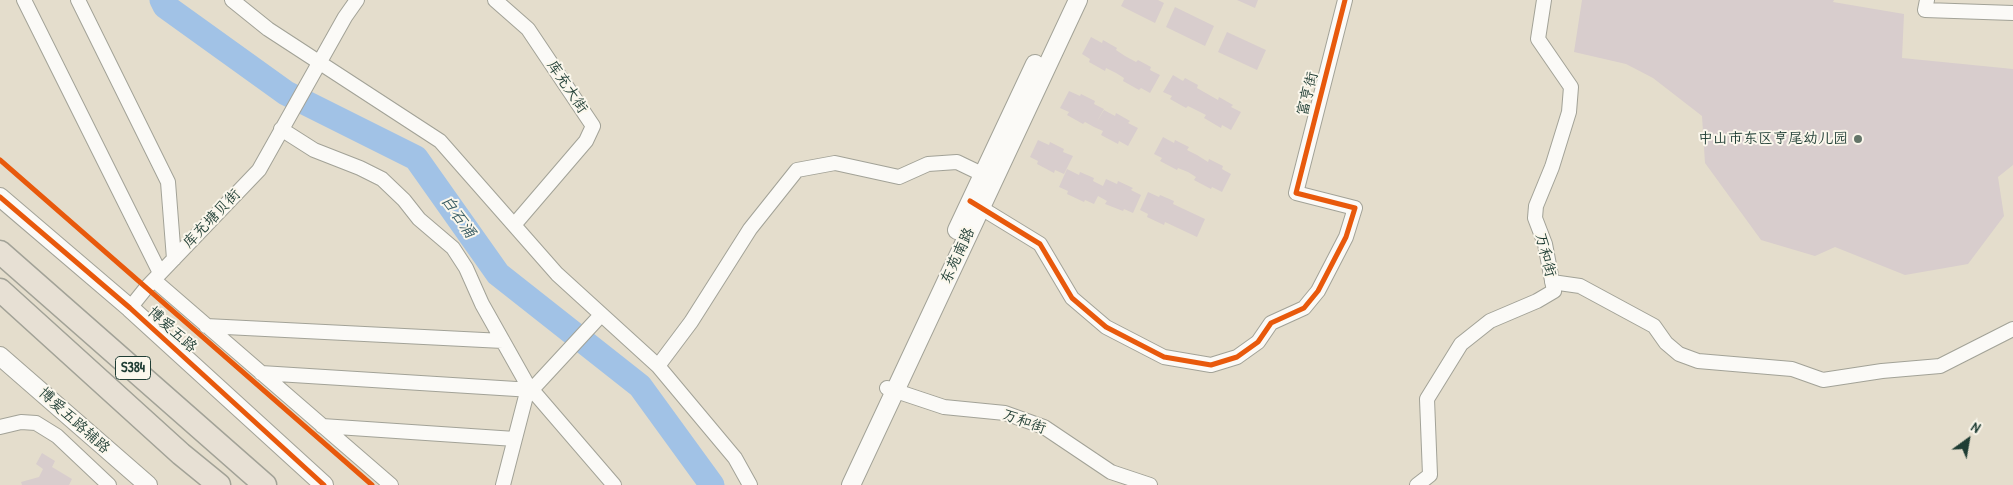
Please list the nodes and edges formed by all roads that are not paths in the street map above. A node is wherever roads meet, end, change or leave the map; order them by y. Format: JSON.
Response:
{"nodes":[{"id":1,"x":24,"y":0,"type":"edge"},
{"id":2,"x":78,"y":0,"type":"edge"},
{"id":3,"x":232,"y":0,"type":"edge"},
{"id":4,"x":357,"y":0,"type":"edge"},
{"id":5,"x":495,"y":0,"type":"edge"},
{"id":6,"x":1066,"y":0,"type":"edge"},
{"id":7,"x":1078,"y":0,"type":"edge"},
{"id":8,"x":1345,"y":0,"type":"edge"},
{"id":9,"x":1544,"y":0,"type":"edge"},
{"id":10,"x":1926,"y":5,"type":"edge"},
{"id":11,"x":2013,"y":14,"type":"edge"},
{"id":12,"x":320,"y":64,"type":"junction"},
{"id":13,"x":283,"y":126,"type":"junction"},
{"id":14,"x":982,"y":174,"type":"junction"},
{"id":15,"x":0,"y":197,"type":"edge"},
{"id":16,"x":976,"y":204,"type":"junction"},
{"id":17,"x":514,"y":225,"type":"junction"},
{"id":18,"x":0,"y":252,"type":"edge"},
{"id":19,"x":174,"y":259,"type":"junction"},
{"id":20,"x":157,"y":277,"type":"junction"},
{"id":21,"x":1552,"y":282,"type":"junction"},
{"id":22,"x":0,"y":290,"type":"edge"},
{"id":23,"x":130,"y":308,"type":"junction"},
{"id":24,"x":601,"y":315,"type":"junction"},
{"id":25,"x":206,"y":326,"type":"junction"},
{"id":26,"x":2013,"y":329,"type":"edge"},
{"id":27,"x":503,"y":341,"type":"junction"},
{"id":28,"x":0,"y":356,"type":"edge"},
{"id":29,"x":658,"y":366,"type":"junction"},
{"id":30,"x":261,"y":373,"type":"junction"},
{"id":31,"x":532,"y":390,"type":"junction"},
{"id":32,"x":891,"y":390,"type":"junction"},
{"id":33,"x":0,"y":426,"type":"edge"},
{"id":34,"x":322,"y":426,"type":"junction"},
{"id":35,"x":515,"y":439,"type":"junction"},
{"id":36,"x":181,"y":454,"type":"junction"},
{"id":37,"x":109,"y":485,"type":"edge"},
{"id":38,"x":148,"y":485,"type":"edge"},
{"id":39,"x":196,"y":485,"type":"edge"},
{"id":40,"x":219,"y":485,"type":"edge"},
{"id":41,"x":265,"y":485,"type":"edge"},
{"id":42,"x":324,"y":485,"type":"edge"},
{"id":43,"x":391,"y":485,"type":"edge"},
{"id":44,"x":503,"y":485,"type":"edge"},
{"id":45,"x":614,"y":485,"type":"edge"},
{"id":46,"x":750,"y":485,"type":"edge"},
{"id":47,"x":840,"y":485,"type":"edge"},
{"id":48,"x":851,"y":485,"type":"edge"},
{"id":49,"x":1150,"y":485,"type":"edge"},
{"id":50,"x":1417,"y":485,"type":"edge"}],
"edges":[{"from":1,"to":20,"type":"street"},
{"from":2,"to":19,"type":"street"},
{"from":3,"to":12,"type":"street"},
{"from":4,"to":12,"type":"street","name":"库充塘贝街"},
{"from":5,"to":17,"type":"street","name":"库充大街"},
{"from":6,"to":14,"type":"street","name":"东苑南路"},
{"from":7,"to":16,"type":"street","name":"东苑南路"},
{"from":8,"to":16,"type":"street","name":"富亨街"},
{"from":9,"to":21,"type":"street","name":"万和街"},
{"from":10,"to":11,"type":"street"},
{"from":12,"to":13,"type":"street","name":"库充塘贝街"},
{"from":12,"to":17,"type":"street"},
{"from":13,"to":19,"type":"street","name":"库充塘贝街"},
{"from":13,"to":27,"type":"street"},
{"from":14,"to":16,"type":"street","name":"东苑南路"},
{"from":14,"to":29,"type":"street"},
{"from":15,"to":23,"type":"street","name":"博爱五路"},
{"from":16,"to":32,"type":"street","name":"东苑南路"},
{"from":17,"to":24,"type":"street"},
{"from":18,"to":41,"type":"highway","number":"S384"},
{"from":19,"to":20,"type":"street","name":"库充塘贝街"},
{"from":20,"to":23,"type":"street","name":"库充塘贝街"},
{"from":20,"to":25,"type":"street"},
{"from":21,"to":26,"type":"street"},
{"from":21,"to":50,"type":"street","name":"万和街"},
{"from":22,"to":36,"type":"highway","number":"S384"},
{"from":23,"to":42,"type":"street","name":"博爱五路"},
{"from":24,"to":29,"type":"street"},
{"from":24,"to":31,"type":"street"},
{"from":25,"to":27,"type":"street"},
{"from":25,"to":30,"type":"street"},
{"from":27,"to":31,"type":"street"},
{"from":28,"to":38,"type":"street","name":"博爱五路辅路"},
{"from":29,"to":46,"type":"street"},
{"from":30,"to":31,"type":"street"},
{"from":30,"to":34,"type":"street"},
{"from":31,"to":35,"type":"street"},
{"from":31,"to":45,"type":"street"},
{"from":32,"to":47,"type":"street","name":"东苑南路"},
{"from":32,"to":48,"type":"street","name":"东苑南路"},
{"from":32,"to":49,"type":"street","name":"万和街"},
{"from":33,"to":37,"type":"street"},
{"from":34,"to":35,"type":"street"},
{"from":34,"to":43,"type":"street"},
{"from":35,"to":44,"type":"street"},
{"from":36,"to":39,"type":"highway"},
{"from":36,"to":40,"type":"highway","number":"S384"}]}
